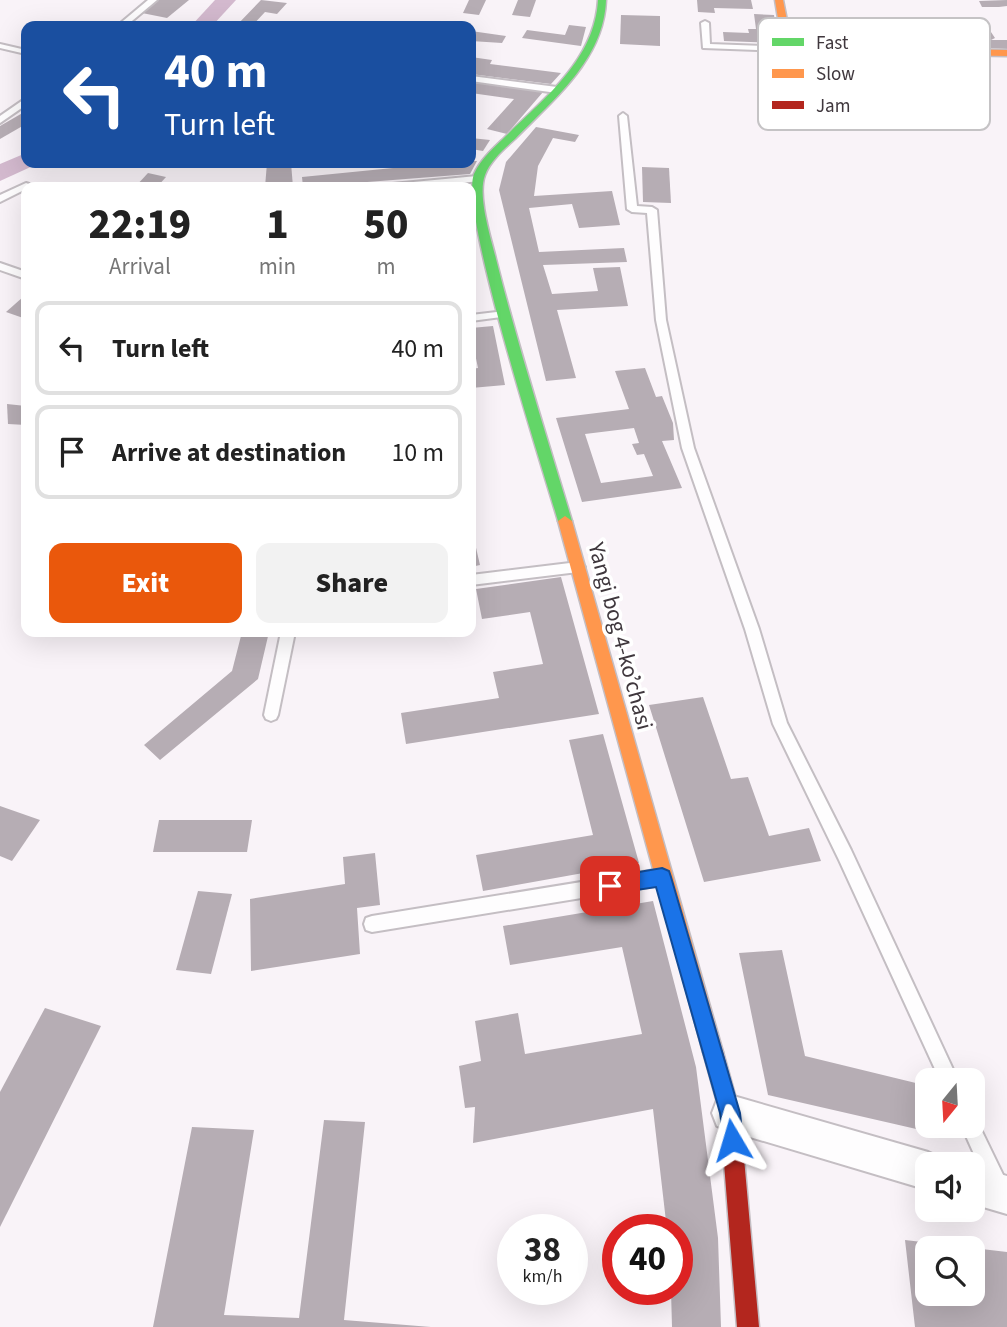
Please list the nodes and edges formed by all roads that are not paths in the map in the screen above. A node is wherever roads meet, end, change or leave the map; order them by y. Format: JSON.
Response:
{"nodes":[{"id":1,"x":153,"y":0,"type":"edge"},
{"id":2,"x":601,"y":0,"type":"edge"},
{"id":3,"x":779,"y":0,"type":"edge"},
{"id":4,"x":782,"y":18,"type":"edge"},
{"id":5,"x":127,"y":21,"type":"edge"},
{"id":6,"x":705,"y":23,"type":"dead end"},
{"id":7,"x":0,"y":46,"type":"edge"},
{"id":8,"x":758,"y":49,"type":"edge"},
{"id":9,"x":21,"y":51,"type":"edge"},
{"id":10,"x":476,"y":79,"type":"edge"},
{"id":11,"x":557,"y":90,"type":"junction"},
{"id":12,"x":21,"y":105,"type":"edge"},
{"id":13,"x":624,"y":116,"type":"dead end"},
{"id":14,"x":0,"y":120,"type":"edge"},
{"id":15,"x":477,"y":179,"type":"junction"},
{"id":16,"x":445,"y":182,"type":"edge"},
{"id":17,"x":21,"y":188,"type":"edge"},
{"id":18,"x":0,"y":199,"type":"edge"},
{"id":19,"x":0,"y":266,"type":"edge"},
{"id":20,"x":21,"y":274,"type":"edge"},
{"id":21,"x":505,"y":314,"type":"junction"},
{"id":22,"x":476,"y":317,"type":"edge"},
{"id":23,"x":579,"y":567,"type":"junction"},
{"id":24,"x":476,"y":579,"type":"edge"},
{"id":25,"x":287,"y":637,"type":"edge"},
{"id":26,"x":271,"y":715,"type":"dead end"},
{"id":27,"x":662,"y":877,"type":"junction"},
{"id":28,"x":372,"y":924,"type":"dead end"},
{"id":29,"x":943,"y":1068,"type":"edge"},
{"id":30,"x":730,"y":1113,"type":"junction"},
{"id":31,"x":975,"y":1138,"type":"edge"},
{"id":32,"x":915,"y":1167,"type":"edge"},
{"id":33,"x":994,"y":1191,"type":"edge"},
{"id":34,"x":748,"y":1327,"type":"edge"}],
"edges":[{"from":1,"to":5,"type":"lane"},
{"from":2,"to":11,"type":"street"},
{"from":3,"to":4,"type":"street"},
{"from":6,"to":8,"type":"lane"},
{"from":7,"to":9,"type":"lane"},
{"from":10,"to":11,"type":"lane"},
{"from":11,"to":15,"type":"street"},
{"from":12,"to":14,"type":"lane"},
{"from":13,"to":29,"type":"lane"},
{"from":15,"to":16,"type":"lane"},
{"from":15,"to":21,"type":"street","name":"Yangi bog 4-koʼchasi"},
{"from":17,"to":18,"type":"lane"},
{"from":19,"to":20,"type":"lane"},
{"from":21,"to":22,"type":"lane"},
{"from":21,"to":23,"type":"street","name":"Yangi bog 4-koʼchasi"},
{"from":23,"to":24,"type":"lane"},
{"from":23,"to":27,"type":"street","name":"Yangi bog 4-koʼchasi"},
{"from":25,"to":26,"type":"lane"},
{"from":27,"to":28,"type":"lane"},
{"from":27,"to":30,"type":"street","name":"Yangi bog 4-koʼchasi"},
{"from":30,"to":32,"type":"street"},
{"from":30,"to":34,"type":"street","name":"Yangi bog 4-koʼchasi"},
{"from":31,"to":33,"type":"lane"}]}
